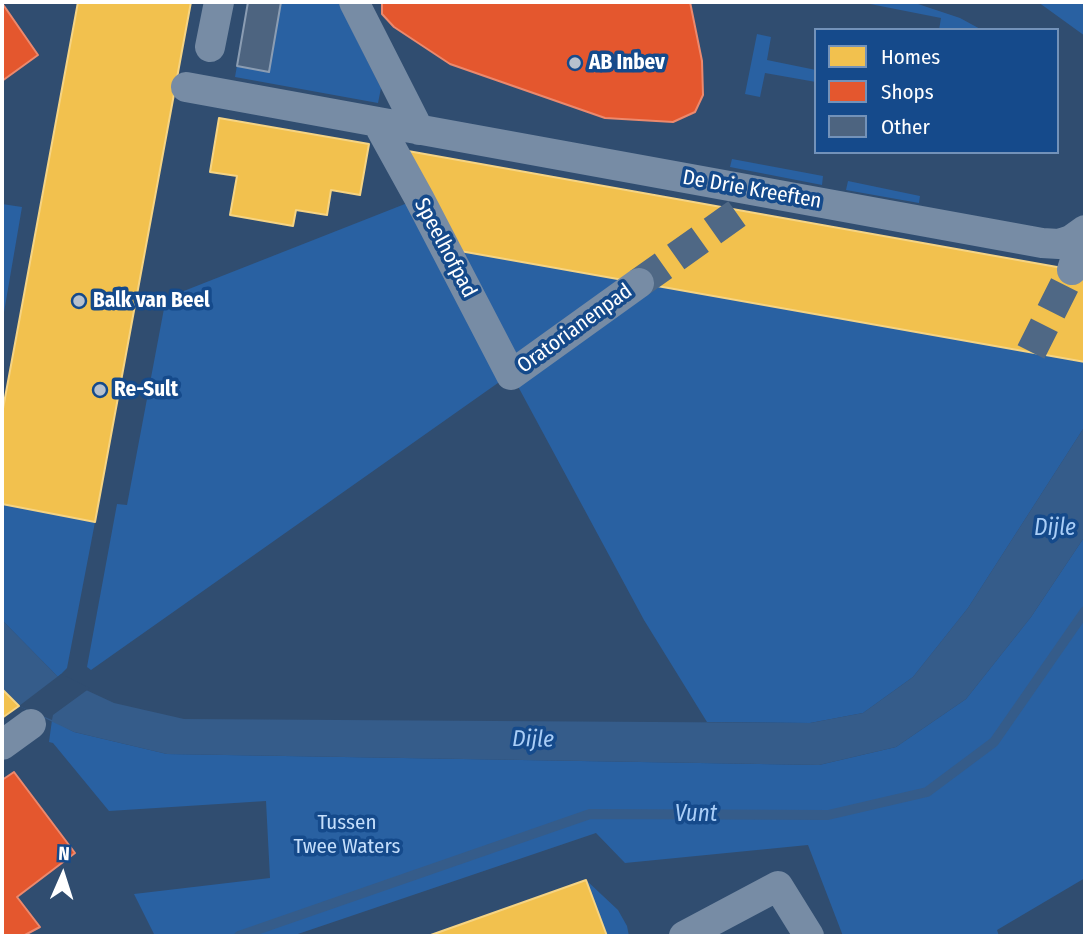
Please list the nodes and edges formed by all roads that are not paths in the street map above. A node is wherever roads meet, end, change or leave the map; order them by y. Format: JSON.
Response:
{"nodes":[{"id":1,"x":219,"y":2,"type":"edge"},
{"id":2,"x":354,"y":2,"type":"edge"},
{"id":3,"x":211,"y":47,"type":"dead end"},
{"id":4,"x":186,"y":87,"type":"dead end"},
{"id":5,"x":377,"y":122,"type":"junction"},
{"id":6,"x":419,"y":130,"type":"junction"},
{"id":7,"x":1084,"y":232,"type":"edge"},
{"id":8,"x":1072,"y":270,"type":"tunnel mouth"},
{"id":9,"x":639,"y":283,"type":"tunnel mouth"},
{"id":10,"x":511,"y":374,"type":"joint"},
{"id":11,"x":31,"y":724,"type":"dead end"},
{"id":12,"x":2,"y":745,"type":"edge"},
{"id":13,"x":684,"y":936,"type":"edge"},
{"id":14,"x":809,"y":936,"type":"edge"}],
"edges":[{"from":1,"to":3,"type":"street"},
{"from":2,"to":6,"type":"street"},
{"from":4,"to":5,"type":"street","name":"De Drie Kreeften"},
{"from":5,"to":6,"type":"street","name":"De Drie Kreeften"},
{"from":5,"to":10,"type":"street","name":"Speelhofpad"},
{"from":6,"to":7,"type":"street","name":"De Drie Kreeften"},
{"from":7,"to":8,"type":"street","name":"De Drie Kreeften"},
{"from":9,"to":10,"type":"street","name":"Oratorianenpad"},
{"from":11,"to":12,"type":"street"},
{"from":13,"to":14,"type":"street"}]}
